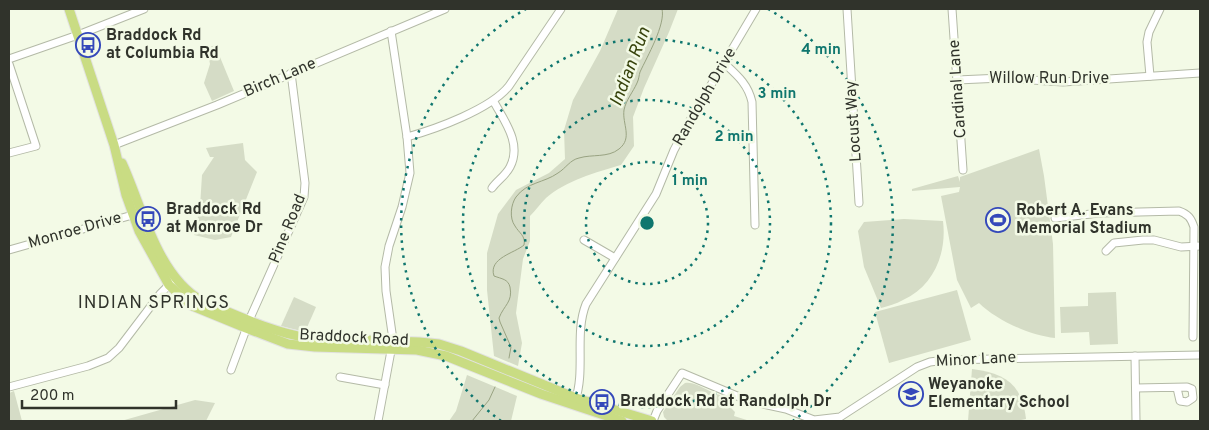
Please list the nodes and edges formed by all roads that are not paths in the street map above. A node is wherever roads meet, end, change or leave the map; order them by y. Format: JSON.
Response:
{"nodes":[{"id":1,"x":69,"y":9,"type":"edge"},
{"id":2,"x":144,"y":9,"type":"edge"},
{"id":3,"x":445,"y":9,"type":"edge"},
{"id":4,"x":561,"y":9,"type":"edge"},
{"id":5,"x":756,"y":9,"type":"edge"},
{"id":6,"x":846,"y":9,"type":"edge"},
{"id":7,"x":952,"y":9,"type":"edge"},
{"id":8,"x":1160,"y":9,"type":"edge"},
{"id":9,"x":391,"y":31,"type":"junction"},
{"id":10,"x":78,"y":35,"type":"junction"},
{"id":11,"x":9,"y":59,"type":"edge"},
{"id":12,"x":724,"y":63,"type":"junction"},
{"id":13,"x":9,"y":64,"type":"edge"},
{"id":14,"x":291,"y":73,"type":"junction"},
{"id":15,"x":1200,"y":73,"type":"edge"},
{"id":16,"x":1150,"y":76,"type":"junction"},
{"id":17,"x":957,"y":80,"type":"junction"},
{"id":18,"x":494,"y":102,"type":"junction"},
{"id":19,"x":407,"y":137,"type":"junction"},
{"id":20,"x":114,"y":144,"type":"junction"},
{"id":21,"x":9,"y":153,"type":"edge"},
{"id":22,"x":963,"y":170,"type":"dead end"},
{"id":23,"x":492,"y":188,"type":"dead end"},
{"id":24,"x":859,"y":203,"type":"dead end"},
{"id":25,"x":137,"y":213,"type":"junction"},
{"id":26,"x":1055,"y":218,"type":"dead end"},
{"id":27,"x":755,"y":225,"type":"dead end"},
{"id":28,"x":584,"y":240,"type":"dead end"},
{"id":29,"x":1198,"y":246,"type":"edge"},
{"id":30,"x":9,"y":250,"type":"edge"},
{"id":31,"x":1106,"y":251,"type":"dead end"},
{"id":32,"x":615,"y":258,"type":"junction"},
{"id":33,"x":172,"y":282,"type":"junction"},
{"id":34,"x":1197,"y":286,"type":"edge"},
{"id":35,"x":248,"y":324,"type":"junction"},
{"id":36,"x":1193,"y":337,"type":"dead end"},
{"id":37,"x":393,"y":345,"type":"junction"},
{"id":38,"x":1200,"y":355,"type":"edge"},
{"id":39,"x":1136,"y":356,"type":"junction"},
{"id":40,"x":230,"y":370,"type":"dead end"},
{"id":41,"x":340,"y":377,"type":"dead end"},
{"id":42,"x":386,"y":385,"type":"junction"},
{"id":43,"x":9,"y":388,"type":"edge"},
{"id":44,"x":1136,"y":388,"type":"junction"},
{"id":45,"x":1176,"y":388,"type":"dead end"},
{"id":46,"x":574,"y":402,"type":"junction"},
{"id":47,"x":378,"y":421,"type":"edge"},
{"id":48,"x":622,"y":421,"type":"edge"},
{"id":49,"x":653,"y":421,"type":"edge"},
{"id":50,"x":1136,"y":421,"type":"edge"}],
"edges":[{"from":1,"to":10,"type":"main road","name":"Braddock Road"},
{"from":2,"to":10,"type":"street"},
{"from":3,"to":9,"type":"street","name":"Birch Lane"},
{"from":4,"to":18,"type":"street"},
{"from":5,"to":12,"type":"street","name":"Randolph Drive"},
{"from":6,"to":24,"type":"street","name":"Locust Way"},
{"from":7,"to":17,"type":"street","name":"Cardinal Lane"},
{"from":8,"to":16,"type":"street"},
{"from":9,"to":14,"type":"street","name":"Birch Lane"},
{"from":9,"to":19,"type":"street"},
{"from":10,"to":11,"type":"street"},
{"from":10,"to":20,"type":"main road","name":"Braddock Road"},
{"from":12,"to":27,"type":"street"},
{"from":12,"to":32,"type":"street","name":"Randolph Drive"},
{"from":13,"to":21,"type":"street"},
{"from":14,"to":20,"type":"street","name":"Birch Lane"},
{"from":14,"to":35,"type":"street","name":"Pine Road"},
{"from":15,"to":16,"type":"street","name":"Willow Run Drive"},
{"from":16,"to":17,"type":"street","name":"Willow Run Drive"},
{"from":17,"to":22,"type":"street","name":"Cardinal Lane"},
{"from":18,"to":19,"type":"street"},
{"from":18,"to":23,"type":"street"},
{"from":19,"to":37,"type":"street"},
{"from":20,"to":25,"type":"main road","name":"Braddock Road"},
{"from":25,"to":30,"type":"street","name":"Monroe Drive"},
{"from":25,"to":33,"type":"main road","name":"Braddock Road"},
{"from":26,"to":29,"type":"street"},
{"from":28,"to":32,"type":"street"},
{"from":29,"to":31,"type":"street"},
{"from":29,"to":34,"type":"street"},
{"from":32,"to":46,"type":"street","name":"Randolph Drive"},
{"from":33,"to":35,"type":"main road","name":"Braddock Road"},
{"from":33,"to":43,"type":"street"},
{"from":34,"to":36,"type":"street"},
{"from":35,"to":37,"type":"main road","name":"Braddock Road"},
{"from":35,"to":40,"type":"street","name":"Pine Road"},
{"from":37,"to":42,"type":"street"},
{"from":37,"to":46,"type":"main road","name":"Braddock Road"},
{"from":38,"to":39,"type":"street","name":"Minor Lane"},
{"from":39,"to":44,"type":"street"},
{"from":39,"to":49,"type":"street","name":"Minor Lane"},
{"from":41,"to":42,"type":"street"},
{"from":42,"to":47,"type":"street"},
{"from":44,"to":45,"type":"street"},
{"from":44,"to":50,"type":"street"},
{"from":46,"to":48,"type":"main road","name":"Braddock Road"},
{"from":46,"to":49,"type":"main road","name":"Braddock Road"}]}
